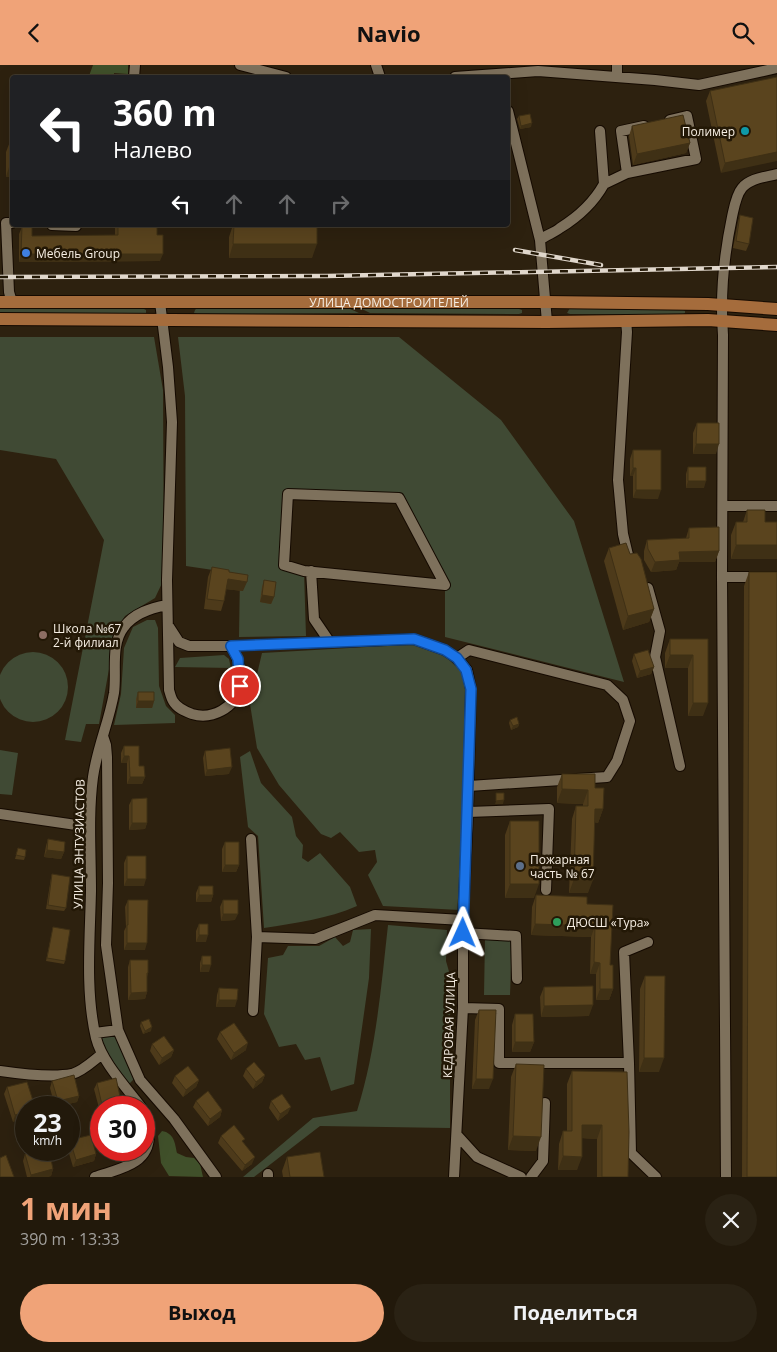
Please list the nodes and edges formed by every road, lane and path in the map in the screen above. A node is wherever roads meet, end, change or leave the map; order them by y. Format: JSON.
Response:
{"nodes":[{"id":1,"x":240,"y":65,"type":"edge"},
{"id":2,"x":617,"y":65,"type":"edge"},
{"id":3,"x":777,"y":68,"type":"edge"},
{"id":4,"x":267,"y":69,"type":"edge"},
{"id":5,"x":281,"y":75,"type":"edge"},
{"id":6,"x":507,"y":75,"type":"edge"},
{"id":7,"x":617,"y":77,"type":"junction"},
{"id":8,"x":510,"y":119,"type":"edge"},
{"id":9,"x":600,"y":131,"type":"dead end"},
{"id":10,"x":627,"y":173,"type":"junction"},
{"id":11,"x":777,"y":174,"type":"edge"},
{"id":12,"x":604,"y":183,"type":"junction"},
{"id":13,"x":10,"y":223,"type":"edge"},
{"id":14,"x":540,"y":240,"type":"junction"},
{"id":15,"x":6,"y":302,"type":"edge"},
{"id":16,"x":160,"y":302,"type":"junction"},
{"id":17,"x":547,"y":302,"type":"junction"},
{"id":18,"x":721,"y":305,"type":"junction"},
{"id":19,"x":777,"y":309,"type":"edge"},
{"id":20,"x":0,"y":319,"type":"edge"},
{"id":21,"x":162,"y":320,"type":"junction"},
{"id":22,"x":626,"y":320,"type":"junction"},
{"id":23,"x":722,"y":321,"type":"junction"},
{"id":24,"x":547,"y":322,"type":"junction"},
{"id":25,"x":777,"y":325,"type":"edge"},
{"id":26,"x":723,"y":506,"type":"junction"},
{"id":27,"x":777,"y":506,"type":"edge"},
{"id":28,"x":637,"y":561,"type":"edge"},
{"id":29,"x":310,"y":571,"type":"junction"},
{"id":30,"x":722,"y":577,"type":"junction"},
{"id":31,"x":777,"y":577,"type":"edge"},
{"id":32,"x":646,"y":581,"type":"edge"},
{"id":33,"x":167,"y":605,"type":"junction"},
{"id":34,"x":168,"y":625,"type":"junction"},
{"id":35,"x":329,"y":641,"type":"junction"},
{"id":36,"x":231,"y":646,"type":"junction"},
{"id":37,"x":457,"y":658,"type":"junction"},
{"id":38,"x":103,"y":736,"type":"junction"},
{"id":39,"x":680,"y":766,"type":"dead end"},
{"id":40,"x":468,"y":786,"type":"junction"},
{"id":41,"x":468,"y":812,"type":"junction"},
{"id":42,"x":0,"y":814,"type":"edge"},
{"id":43,"x":90,"y":827,"type":"junction"},
{"id":44,"x":251,"y":839,"type":"dead end"},
{"id":45,"x":91,"y":883,"type":"junction"},
{"id":46,"x":108,"y":883,"type":"junction"},
{"id":47,"x":546,"y":891,"type":"dead end"},
{"id":48,"x":464,"y":920,"type":"junction"},
{"id":49,"x":463,"y":933,"type":"junction"},
{"id":50,"x":257,"y":937,"type":"junction"},
{"id":51,"x":648,"y":942,"type":"dead end"},
{"id":52,"x":517,"y":979,"type":"dead end"},
{"id":53,"x":463,"y":1008,"type":"junction"},
{"id":54,"x":253,"y":1011,"type":"dead end"},
{"id":55,"x":118,"y":1030,"type":"junction"},
{"id":56,"x":95,"y":1033,"type":"junction"},
{"id":57,"x":102,"y":1054,"type":"junction"},
{"id":58,"x":629,"y":1063,"type":"junction"},
{"id":59,"x":0,"y":1071,"type":"edge"},
{"id":60,"x":140,"y":1079,"type":"junction"},
{"id":61,"x":127,"y":1089,"type":"junction"},
{"id":62,"x":132,"y":1096,"type":"edge"},
{"id":63,"x":545,"y":1103,"type":"edge"},
{"id":64,"x":457,"y":1135,"type":"junction"},
{"id":65,"x":138,"y":1161,"type":"edge"},
{"id":66,"x":95,"y":1177,"type":"edge"},
{"id":67,"x":216,"y":1177,"type":"edge"},
{"id":68,"x":454,"y":1177,"type":"edge"},
{"id":69,"x":521,"y":1177,"type":"edge"},
{"id":70,"x":531,"y":1177,"type":"edge"},
{"id":71,"x":656,"y":1177,"type":"edge"},
{"id":72,"x":726,"y":1177,"type":"edge"}],
"edges":[{"from":1,"to":4,"type":"street"},
{"from":2,"to":7,"type":"street"},
{"from":3,"to":7,"type":"street"},
{"from":4,"to":5,"type":"street"},
{"from":6,"to":7,"type":"street"},
{"from":8,"to":14,"type":"street"},
{"from":9,"to":12,"type":"street"},
{"from":10,"to":10,"type":"street"},
{"from":10,"to":12,"type":"street"},
{"from":11,"to":18,"type":"street"},
{"from":12,"to":14,"type":"street"},
{"from":13,"to":15,"type":"street"},
{"from":14,"to":17,"type":"street"},
{"from":15,"to":16,"type":"main road","name":"УЛИЦА ДОМОСТРОИТЕЛЕЙ"},
{"from":16,"to":17,"type":"main road","name":"УЛИЦА ДОМОСТРОИТЕЛЕЙ"},
{"from":16,"to":21,"type":"street"},
{"from":17,"to":18,"type":"main road","name":"УЛИЦА ДОМОСТРОИТЕЛЕЙ"},
{"from":17,"to":24,"type":"street"},
{"from":18,"to":19,"type":"main road","name":"УЛИЦА ДОМОСТРОИТЕЛЕЙ"},
{"from":18,"to":23,"type":"street"},
{"from":20,"to":21,"type":"main road","name":"УЛИЦА ДОМОСТРОИТЕЛЕЙ"},
{"from":21,"to":24,"type":"main road","name":"УЛИЦА ДОМОСТРОИТЕЛЕЙ"},
{"from":21,"to":33,"type":"street"},
{"from":22,"to":23,"type":"main road","name":"УЛИЦА ДОМОСТРОИТЕЛЕЙ"},
{"from":22,"to":24,"type":"main road","name":"УЛИЦА ДОМОСТРОИТЕЛЕЙ"},
{"from":22,"to":28,"type":"street"},
{"from":23,"to":25,"type":"main road","name":"УЛИЦА ДОМОСТРОИТЕЛЕЙ"},
{"from":23,"to":26,"type":"street"},
{"from":26,"to":27,"type":"street"},
{"from":26,"to":30,"type":"street"},
{"from":29,"to":29,"type":"street"},
{"from":29,"to":35,"type":"street"},
{"from":30,"to":31,"type":"street"},
{"from":30,"to":72,"type":"street"},
{"from":32,"to":39,"type":"street"},
{"from":33,"to":34,"type":"street"},
{"from":33,"to":38,"type":"street","name":"УЛИЦА ЭНТУЗИАСТОВ"},
{"from":34,"to":36,"type":"street"},
{"from":34,"to":36,"type":"street"},
{"from":35,"to":36,"type":"street"},
{"from":35,"to":37,"type":"street"},
{"from":37,"to":40,"type":"street","name":"КЕДРОВАЯ УЛИЦА"},
{"from":37,"to":40,"type":"street"},
{"from":38,"to":43,"type":"street","name":"УЛИЦА ЭНТУЗИАСТОВ"},
{"from":38,"to":46,"type":"street"},
{"from":40,"to":41,"type":"street","name":"КЕДРОВАЯ УЛИЦА"},
{"from":41,"to":47,"type":"street"},
{"from":41,"to":48,"type":"street","name":"КЕДРОВАЯ УЛИЦА"},
{"from":42,"to":43,"type":"street"},
{"from":43,"to":45,"type":"street","name":"УЛИЦА ЭНТУЗИАСТОВ"},
{"from":44,"to":50,"type":"street"},
{"from":45,"to":46,"type":"street"},
{"from":45,"to":56,"type":"street","name":"УЛИЦА ЭНТУЗИАСТОВ"},
{"from":46,"to":55,"type":"street"},
{"from":48,"to":49,"type":"street","name":"КЕДРОВАЯ УЛИЦА"},
{"from":48,"to":50,"type":"street"},
{"from":49,"to":52,"type":"street"},
{"from":49,"to":53,"type":"street","name":"КЕДРОВАЯ УЛИЦА"},
{"from":50,"to":54,"type":"street"},
{"from":51,"to":58,"type":"street"},
{"from":53,"to":58,"type":"street"},
{"from":53,"to":64,"type":"street","name":"КЕДРОВАЯ УЛИЦА"},
{"from":55,"to":56,"type":"street"},
{"from":55,"to":60,"type":"street"},
{"from":56,"to":57,"type":"street","name":"УЛИЦА ЭНТУЗИАСТОВ"},
{"from":57,"to":59,"type":"street"},
{"from":57,"to":61,"type":"street","name":"УЛИЦА ЭНТУЗИАСТОВ"},
{"from":58,"to":71,"type":"street"},
{"from":60,"to":61,"type":"street"},
{"from":60,"to":67,"type":"street"},
{"from":61,"to":62,"type":"street","name":"УЛИЦА ЭНТУЗИАСТОВ"},
{"from":63,"to":70,"type":"street"},
{"from":64,"to":68,"type":"street","name":"КЕДРОВАЯ УЛИЦА"},
{"from":64,"to":69,"type":"street"},
{"from":65,"to":66,"type":"street"}]}
